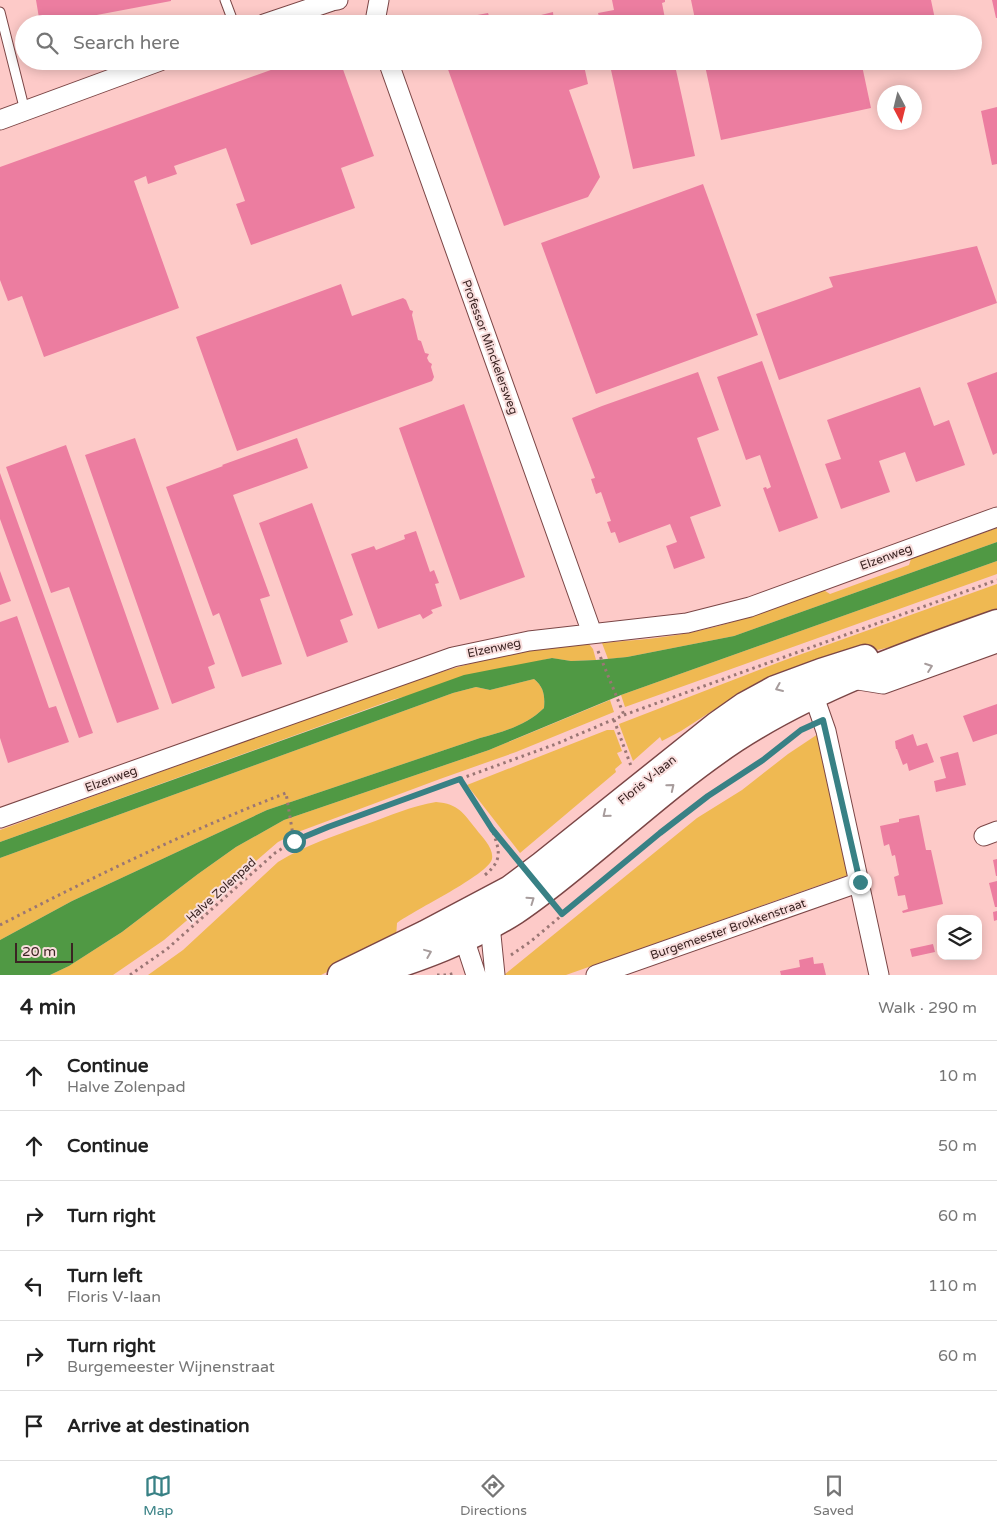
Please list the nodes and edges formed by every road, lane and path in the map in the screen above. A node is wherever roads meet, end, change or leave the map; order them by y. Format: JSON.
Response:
{"nodes":[{"id":1,"x":225,"y":0,"type":"edge"},
{"id":2,"x":338,"y":0,"type":"edge"},
{"id":3,"x":379,"y":0,"type":"edge"},
{"id":4,"x":0,"y":12,"type":"edge"},
{"id":5,"x":231,"y":15,"type":"edge"},
{"id":6,"x":290,"y":15,"type":"edge"},
{"id":7,"x":376,"y":15,"type":"edge"},
{"id":8,"x":136,"y":70,"type":"edge"},
{"id":9,"x":391,"y":70,"type":"edge"},
{"id":10,"x":25,"y":111,"type":"junction"},
{"id":11,"x":0,"y":120,"type":"edge"},
{"id":12,"x":997,"y":517,"type":"edge"},
{"id":13,"x":997,"y":580,"type":"edge"},
{"id":14,"x":997,"y":623,"type":"edge"},
{"id":15,"x":595,"y":641,"type":"junction"},
{"id":16,"x":997,"y":643,"type":"edge"},
{"id":17,"x":927,"y":648,"type":"junction"},
{"id":18,"x":852,"y":679,"type":"junction"},
{"id":19,"x":811,"y":686,"type":"junction"},
{"id":20,"x":624,"y":715,"type":"junction"},
{"id":21,"x":823,"y":720,"type":"junction"},
{"id":22,"x":460,"y":779,"type":"junction"},
{"id":23,"x":0,"y":818,"type":"edge"},
{"id":24,"x":294,"y":841,"type":"junction"},
{"id":25,"x":529,"y":875,"type":"junction"},
{"id":26,"x":860,"y":882,"type":"junction"},
{"id":27,"x":486,"y":915,"type":"junction"},
{"id":28,"x":0,"y":925,"type":"edge"},
{"id":29,"x":460,"y":927,"type":"junction"},
{"id":30,"x":390,"y":965,"type":"edge"},
{"id":31,"x":495,"y":969,"type":"edge"},
{"id":32,"x":475,"y":972,"type":"edge"},
{"id":33,"x":130,"y":975,"type":"edge"},
{"id":34,"x":341,"y":975,"type":"edge"},
{"id":35,"x":366,"y":975,"type":"edge"},
{"id":36,"x":429,"y":975,"type":"edge"},
{"id":37,"x":596,"y":975,"type":"edge"},
{"id":38,"x":879,"y":975,"type":"edge"}],
"edges":[{"from":1,"to":5,"type":"lane"},
{"from":2,"to":6,"type":"street"},
{"from":3,"to":7,"type":"street"},
{"from":4,"to":10,"type":"lane"},
{"from":8,"to":10,"type":"street"},
{"from":9,"to":15,"type":"street","name":"Professor Minckelersweg"},
{"from":10,"to":11,"type":"street"},
{"from":12,"to":15,"type":"street","name":"Elzenweg"},
{"from":13,"to":20,"type":"path","name":"Halve Zolenpad"},
{"from":14,"to":17,"type":"street","name":"Floris V-laan"},
{"from":15,"to":20,"type":"path"},
{"from":15,"to":23,"type":"street","name":"Elzenweg"},
{"from":18,"to":16,"type":"street","one_way":true},
{"from":17,"to":18,"type":"street","name":"Floris V-laan"},
{"from":17,"to":19,"type":"street","name":"Floris V-laan"},
{"from":18,"to":19,"type":"street","name":"Floris V-laan"},
{"from":19,"to":21,"type":"street"},
{"from":19,"to":25,"type":"street","name":"Floris V-laan","one_way":true},
{"from":27,"to":19,"type":"street","name":"Floris V-laan","one_way":true},
{"from":20,"to":22,"type":"path","name":"Halve Zolenpad"},
{"from":21,"to":26,"type":"street"},
{"from":21,"to":31,"type":"path"},
{"from":22,"to":24,"type":"path","name":"Halve Zolenpad"},
{"from":22,"to":25,"type":"path"},
{"from":24,"to":28,"type":"path"},
{"from":24,"to":33,"type":"path","name":"Halve Zolenpad"},
{"from":25,"to":27,"type":"street","name":"Floris V-laan"},
{"from":26,"to":37,"type":"street","name":"Burgemeester Brokkenstraat"},
{"from":26,"to":38,"type":"street"},
{"from":27,"to":29,"type":"street","name":"Floris V-laan"},
{"from":27,"to":31,"type":"street"},
{"from":29,"to":30,"type":"street","name":"Floris V-laan"},
{"from":29,"to":32,"type":"street"},
{"from":30,"to":34,"type":"street","name":"Floris V-laan"},
{"from":30,"to":35,"type":"street","name":"Floris V-laan"},
{"from":32,"to":36,"type":"path"}]}
